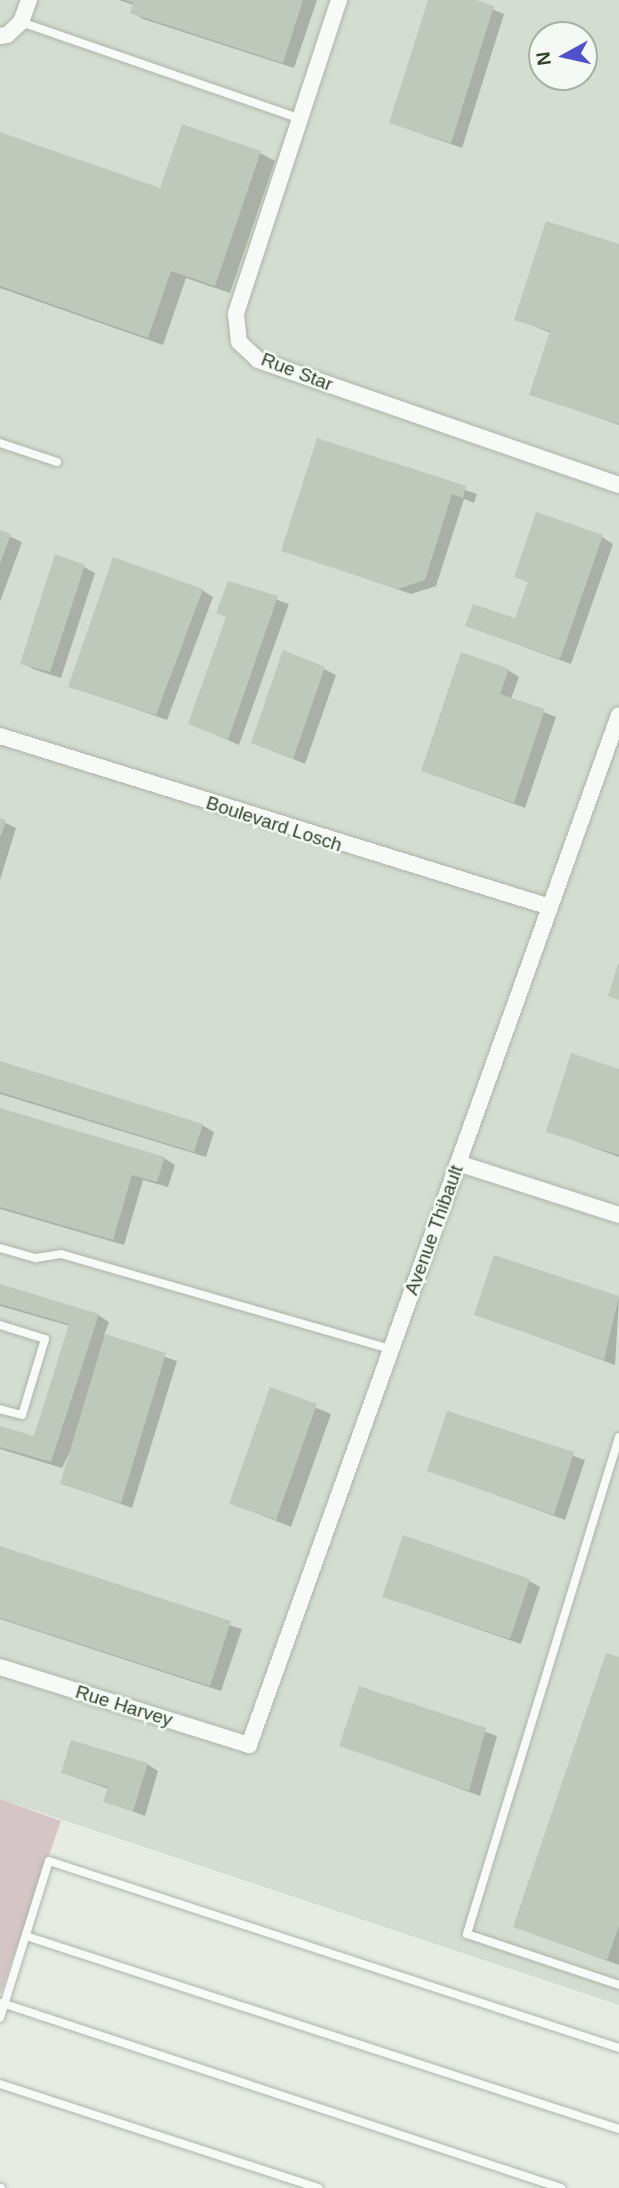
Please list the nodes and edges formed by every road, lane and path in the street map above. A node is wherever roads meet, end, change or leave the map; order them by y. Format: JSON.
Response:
{"nodes":[{"id":1,"x":29,"y":0,"type":"edge"},
{"id":2,"x":339,"y":0,"type":"edge"},
{"id":3,"x":21,"y":22,"type":"junction"},
{"id":4,"x":0,"y":36,"type":"edge"},
{"id":5,"x":298,"y":118,"type":"junction"},
{"id":6,"x":0,"y":443,"type":"edge"},
{"id":7,"x":57,"y":461,"type":"dead end"},
{"id":8,"x":619,"y":485,"type":"edge"},
{"id":9,"x":619,"y":715,"type":"edge"},
{"id":10,"x":0,"y":736,"type":"edge"},
{"id":11,"x":550,"y":907,"type":"junction"},
{"id":12,"x":458,"y":1163,"type":"junction"},
{"id":13,"x":619,"y":1214,"type":"edge"},
{"id":14,"x":0,"y":1248,"type":"edge"},
{"id":15,"x":0,"y":1325,"type":"edge"},
{"id":16,"x":391,"y":1349,"type":"junction"},
{"id":17,"x":0,"y":1409,"type":"edge"},
{"id":18,"x":619,"y":1437,"type":"edge"},
{"id":19,"x":0,"y":1667,"type":"edge"},
{"id":20,"x":249,"y":1745,"type":"joint"},
{"id":21,"x":29,"y":1937,"type":"junction"},
{"id":22,"x":619,"y":1985,"type":"edge"},
{"id":23,"x":2,"y":2003,"type":"edge"},
{"id":24,"x":0,"y":2018,"type":"edge"},
{"id":25,"x":619,"y":2048,"type":"edge"},
{"id":26,"x":0,"y":2084,"type":"edge"},
{"id":27,"x":619,"y":2129,"type":"edge"},
{"id":28,"x":318,"y":2188,"type":"edge"},
{"id":29,"x":561,"y":2188,"type":"edge"}],
"edges":[{"from":1,"to":3,"type":"street"},
{"from":2,"to":5,"type":"street","name":"Rue Star"},
{"from":3,"to":4,"type":"street"},
{"from":3,"to":5,"type":"lane"},
{"from":5,"to":8,"type":"street","name":"Rue Star"},
{"from":6,"to":7,"type":"lane"},
{"from":9,"to":11,"type":"street","name":"Avenue Thibault"},
{"from":10,"to":11,"type":"street","name":"Boulevard Losch"},
{"from":11,"to":12,"type":"street","name":"Avenue Thibault"},
{"from":12,"to":13,"type":"street"},
{"from":12,"to":16,"type":"street","name":"Avenue Thibault"},
{"from":14,"to":16,"type":"lane"},
{"from":15,"to":17,"type":"lane"},
{"from":16,"to":20,"type":"street","name":"Avenue Thibault"},
{"from":18,"to":22,"type":"lane"},
{"from":19,"to":20,"type":"street","name":"Rue Harvey"},
{"from":21,"to":23,"type":"lane"},
{"from":21,"to":25,"type":"lane"},
{"from":21,"to":27,"type":"lane"},
{"from":23,"to":24,"type":"lane"},
{"from":23,"to":29,"type":"lane"},
{"from":26,"to":28,"type":"lane"}]}
